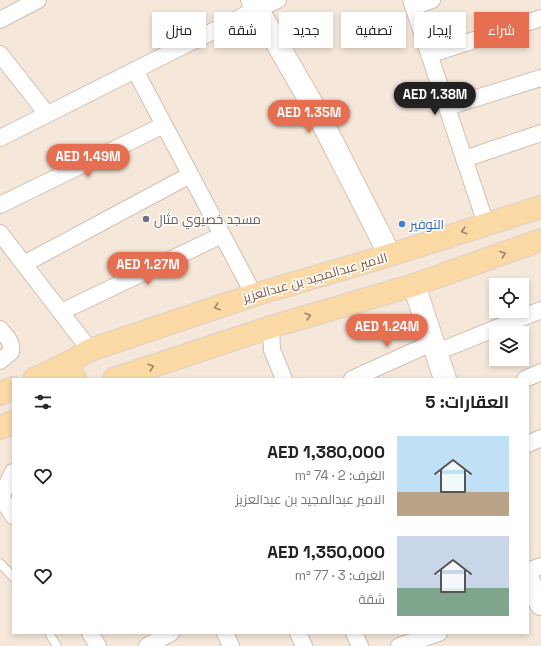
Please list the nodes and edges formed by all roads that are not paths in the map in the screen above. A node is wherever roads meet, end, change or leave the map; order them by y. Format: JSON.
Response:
{"nodes":[{"id":1,"x":38,"y":0,"type":"edge"},
{"id":2,"x":278,"y":0,"type":"edge"},
{"id":3,"x":432,"y":0,"type":"edge"},
{"id":4,"x":412,"y":3,"type":"edge"},
{"id":5,"x":254,"y":4,"type":"edge"},
{"id":6,"x":541,"y":18,"type":"edge"},
{"id":7,"x":0,"y":20,"type":"edge"},
{"id":8,"x":0,"y":54,"type":"edge"},
{"id":9,"x":429,"y":55,"type":"junction"},
{"id":10,"x":134,"y":70,"type":"junction"},
{"id":11,"x":541,"y":78,"type":"edge"},
{"id":12,"x":447,"y":107,"type":"junction"},
{"id":13,"x":46,"y":114,"type":"junction"},
{"id":14,"x":164,"y":125,"type":"junction"},
{"id":15,"x":541,"y":134,"type":"edge"},
{"id":16,"x":0,"y":138,"type":"edge"},
{"id":17,"x":464,"y":159,"type":"junction"},
{"id":18,"x":190,"y":175,"type":"junction"},
{"id":19,"x":0,"y":205,"type":"edge"},
{"id":20,"x":531,"y":210,"type":"edge"},
{"id":21,"x":486,"y":224,"type":"junction"},
{"id":22,"x":0,"y":233,"type":"edge"},
{"id":23,"x":222,"y":235,"type":"junction"},
{"id":24,"x":537,"y":242,"type":"edge"},
{"id":25,"x":390,"y":255,"type":"junction"},
{"id":26,"x":24,"y":264,"type":"junction"},
{"id":27,"x":414,"y":285,"type":"junction"},
{"id":28,"x":254,"y":295,"type":"junction"},
{"id":29,"x":541,"y":310,"type":"edge"},
{"id":30,"x":61,"y":312,"type":"junction"},
{"id":31,"x":271,"y":327,"type":"junction"},
{"id":32,"x":0,"y":329,"type":"edge"},
{"id":33,"x":435,"y":347,"type":"junction"},
{"id":34,"x":90,"y":350,"type":"junction"},
{"id":35,"x":0,"y":361,"type":"edge"},
{"id":36,"x":72,"y":371,"type":"edge"},
{"id":37,"x":541,"y":372,"type":"edge"},
{"id":38,"x":39,"y":378,"type":"edge"},
{"id":39,"x":117,"y":378,"type":"edge"},
{"id":40,"x":284,"y":378,"type":"edge"},
{"id":41,"x":355,"y":378,"type":"edge"},
{"id":42,"x":445,"y":378,"type":"edge"},
{"id":43,"x":527,"y":378,"type":"edge"},
{"id":44,"x":12,"y":388,"type":"edge"},
{"id":45,"x":0,"y":394,"type":"edge"},
{"id":46,"x":12,"y":422,"type":"edge"},
{"id":47,"x":0,"y":428,"type":"edge"},
{"id":48,"x":541,"y":438,"type":"edge"},
{"id":49,"x":529,"y":444,"type":"edge"},
{"id":50,"x":12,"y":474,"type":"edge"},
{"id":51,"x":12,"y":514,"type":"edge"},
{"id":52,"x":0,"y":563,"type":"edge"},
{"id":53,"x":541,"y":566,"type":"edge"},
{"id":54,"x":12,"y":576,"type":"edge"},
{"id":55,"x":529,"y":581,"type":"edge"},
{"id":56,"x":541,"y":604,"type":"edge"},
{"id":57,"x":50,"y":634,"type":"edge"},
{"id":58,"x":91,"y":634,"type":"edge"},
{"id":59,"x":169,"y":634,"type":"edge"},
{"id":60,"x":225,"y":634,"type":"edge"},
{"id":61,"x":298,"y":634,"type":"edge"},
{"id":62,"x":354,"y":634,"type":"edge"},
{"id":63,"x":433,"y":634,"type":"edge"},
{"id":64,"x":420,"y":636,"type":"edge"},
{"id":65,"x":57,"y":646,"type":"edge"},
{"id":66,"x":98,"y":646,"type":"edge"},
{"id":67,"x":147,"y":646,"type":"edge"},
{"id":68,"x":231,"y":646,"type":"edge"},
{"id":69,"x":304,"y":646,"type":"edge"},
{"id":70,"x":360,"y":646,"type":"edge"},
{"id":71,"x":399,"y":646,"type":"edge"}],
"edges":[{"from":1,"to":7,"type":"street"},
{"from":2,"to":5,"type":"street"},
{"from":3,"to":4,"type":"street"},
{"from":4,"to":9,"type":"street"},
{"from":5,"to":10,"type":"street"},
{"from":5,"to":25,"type":"street"},
{"from":6,"to":9,"type":"street"},
{"from":8,"to":13,"type":"street"},
{"from":9,"to":12,"type":"street"},
{"from":10,"to":13,"type":"street"},
{"from":10,"to":14,"type":"street"},
{"from":11,"to":12,"type":"street"},
{"from":12,"to":17,"type":"street"},
{"from":13,"to":16,"type":"street"},
{"from":14,"to":18,"type":"street"},
{"from":14,"to":19,"type":"street"},
{"from":15,"to":17,"type":"street"},
{"from":17,"to":21,"type":"street"},
{"from":18,"to":23,"type":"street"},
{"from":18,"to":26,"type":"street"},
{"from":20,"to":21,"type":"main road","name":"الامير عبدالمجيد بن عبدالعزيز"},
{"from":20,"to":24,"type":"main road"},
{"from":21,"to":25,"type":"main road","name":"الامير عبدالمجيد بن عبدالعزيز","one_way":true},
{"from":22,"to":26,"type":"street"},
{"from":23,"to":28,"type":"street"},
{"from":23,"to":30,"type":"street"},
{"from":27,"to":24,"type":"main road","one_way":true},
{"from":25,"to":28,"type":"main road","name":"الامير عبدالمجيد بن عبدالعزيز"},
{"from":26,"to":30,"type":"street"},
{"from":31,"to":27,"type":"main road","one_way":true},
{"from":27,"to":33,"type":"street"},
{"from":28,"to":34,"type":"main road","name":"الامير عبدالمجيد بن عبدالعزيز","one_way":true},
{"from":29,"to":33,"type":"street"},
{"from":30,"to":34,"type":"street"},
{"from":39,"to":31,"type":"main road","one_way":true},
{"from":31,"to":40,"type":"street"},
{"from":32,"to":35,"type":"street"},
{"from":33,"to":41,"type":"street"},
{"from":33,"to":42,"type":"street"},
{"from":34,"to":36,"type":"main road","name":"الامير عبدالمجيد بن عبدالعزيز"},
{"from":36,"to":38,"type":"main road","name":"الامير عبدالمجيد بن عبدالعزيز"},
{"from":37,"to":43,"type":"street"},
{"from":44,"to":45,"type":"main road"},
{"from":46,"to":47,"type":"main road"},
{"from":48,"to":49,"type":"street"},
{"from":50,"to":51,"type":"street"},
{"from":52,"to":54,"type":"lane"},
{"from":53,"to":55,"type":"street"},
{"from":55,"to":56,"type":"street"},
{"from":57,"to":65,"type":"lane"},
{"from":58,"to":66,"type":"street"},
{"from":59,"to":67,"type":"street"},
{"from":60,"to":68,"type":"street"},
{"from":61,"to":69,"type":"street"},
{"from":62,"to":70,"type":"street"},
{"from":63,"to":64,"type":"street"},
{"from":64,"to":71,"type":"street"}]}
